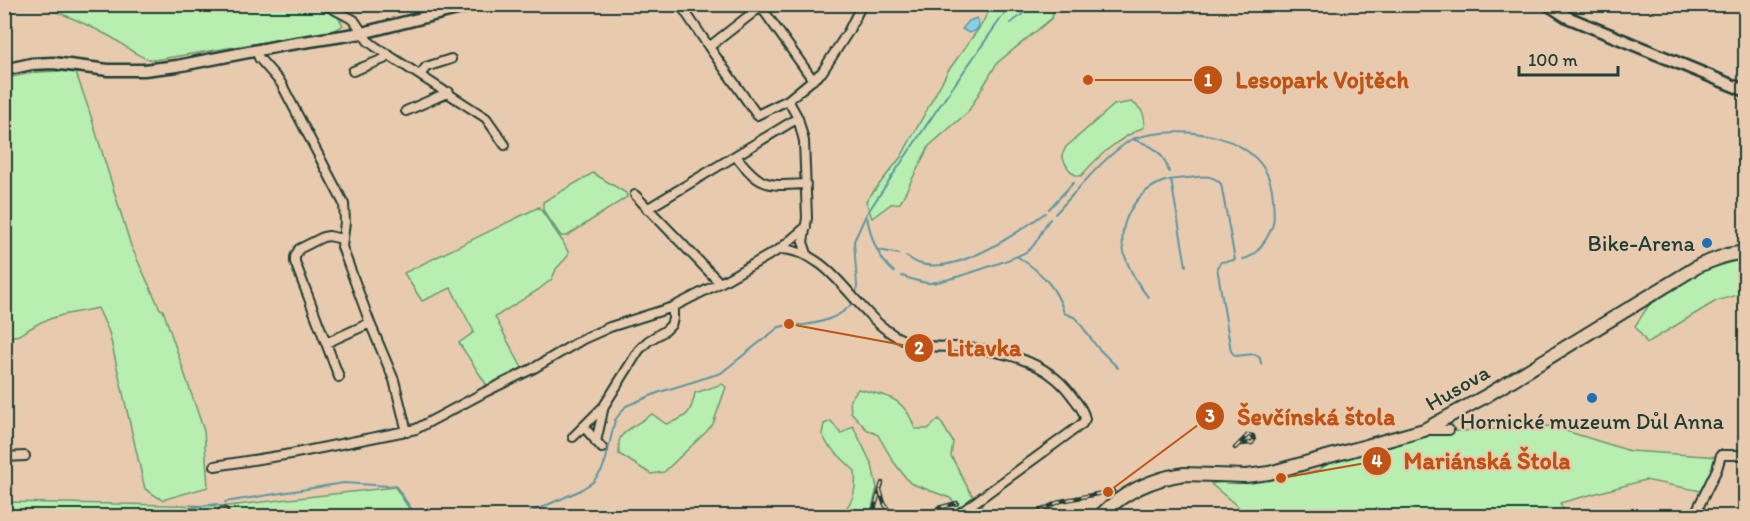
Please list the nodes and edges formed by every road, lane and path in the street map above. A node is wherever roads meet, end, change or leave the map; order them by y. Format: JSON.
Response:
{"nodes":[{"id":1,"x":324,"y":4,"type":"edge"},
{"id":2,"x":477,"y":4,"type":"edge"},
{"id":3,"x":680,"y":4,"type":"edge"},
{"id":4,"x":862,"y":4,"type":"edge"},
{"id":5,"x":1547,"y":4,"type":"edge"},
{"id":6,"x":761,"y":5,"type":"edge"},
{"id":7,"x":362,"y":33,"type":"junction"},
{"id":8,"x":709,"y":47,"type":"junction"},
{"id":9,"x":256,"y":50,"type":"junction"},
{"id":10,"x":388,"y":54,"type":"junction"},
{"id":11,"x":451,"y":58,"type":"dead end"},
{"id":12,"x":4,"y":70,"type":"edge"},
{"id":13,"x":353,"y":71,"type":"dead end"},
{"id":14,"x":421,"y":74,"type":"junction"},
{"id":15,"x":813,"y":81,"type":"junction"},
{"id":16,"x":1746,"y":91,"type":"edge"},
{"id":17,"x":449,"y":92,"type":"junction"},
{"id":18,"x":788,"y":100,"type":"junction"},
{"id":19,"x":406,"y":111,"type":"dead end"},
{"id":20,"x":798,"y":118,"type":"junction"},
{"id":21,"x":505,"y":145,"type":"dead end"},
{"id":22,"x":736,"y":156,"type":"junction"},
{"id":23,"x":806,"y":184,"type":"junction"},
{"id":24,"x":635,"y":195,"type":"dead end"},
{"id":25,"x":647,"y":209,"type":"junction"},
{"id":26,"x":806,"y":227,"type":"junction"},
{"id":27,"x":342,"y":239,"type":"junction"},
{"id":28,"x":780,"y":249,"type":"junction"},
{"id":29,"x":1746,"y":252,"type":"edge"},
{"id":30,"x":807,"y":254,"type":"junction"},
{"id":31,"x":720,"y":283,"type":"junction"},
{"id":32,"x":673,"y":307,"type":"junction"},
{"id":33,"x":370,"y":324,"type":"junction"},
{"id":34,"x":326,"y":343,"type":"junction"},
{"id":35,"x":339,"y":377,"type":"dead end"},
{"id":36,"x":604,"y":406,"type":"junction"},
{"id":37,"x":585,"y":428,"type":"junction"},
{"id":38,"x":1424,"y":430,"type":"junction"},
{"id":39,"x":1449,"y":430,"type":"dead end"},
{"id":40,"x":407,"y":432,"type":"junction"},
{"id":41,"x":573,"y":437,"type":"dead end"},
{"id":42,"x":1746,"y":455,"type":"edge"},
{"id":43,"x":25,"y":456,"type":"dead end"},
{"id":44,"x":4,"y":457,"type":"edge"},
{"id":45,"x":215,"y":466,"type":"dead end"},
{"id":46,"x":956,"y":516,"type":"edge"},
{"id":47,"x":1100,"y":516,"type":"edge"},
{"id":48,"x":1694,"y":516,"type":"edge"}],
"edges":[{"from":1,"to":7,"type":"street"},
{"from":2,"to":7,"type":"street"},
{"from":3,"to":8,"type":"street"},
{"from":4,"to":15,"type":"street"},
{"from":5,"to":16,"type":"street"},
{"from":6,"to":8,"type":"street"},
{"from":6,"to":15,"type":"street"},
{"from":7,"to":9,"type":"street"},
{"from":7,"to":10,"type":"street"},
{"from":8,"to":18,"type":"street"},
{"from":9,"to":12,"type":"street"},
{"from":9,"to":27,"type":"street"},
{"from":10,"to":13,"type":"street"},
{"from":10,"to":14,"type":"street"},
{"from":11,"to":14,"type":"street"},
{"from":14,"to":17,"type":"street"},
{"from":15,"to":18,"type":"street"},
{"from":17,"to":19,"type":"street"},
{"from":17,"to":21,"type":"street"},
{"from":18,"to":20,"type":"street"},
{"from":20,"to":22,"type":"street"},
{"from":20,"to":23,"type":"street"},
{"from":22,"to":23,"type":"street"},
{"from":22,"to":25,"type":"street"},
{"from":23,"to":26,"type":"street"},
{"from":24,"to":25,"type":"street"},
{"from":25,"to":31,"type":"street"},
{"from":26,"to":28,"type":"street"},
{"from":26,"to":30,"type":"street"},
{"from":27,"to":33,"type":"street"},
{"from":27,"to":34,"type":"street"},
{"from":28,"to":30,"type":"street"},
{"from":28,"to":31,"type":"street"},
{"from":29,"to":38,"type":"main road","name":"Husova"},
{"from":30,"to":46,"type":"street"},
{"from":31,"to":32,"type":"street"},
{"from":32,"to":36,"type":"street"},
{"from":32,"to":40,"type":"street"},
{"from":33,"to":34,"type":"street"},
{"from":33,"to":40,"type":"street"},
{"from":34,"to":35,"type":"street"},
{"from":36,"to":37,"type":"street"},
{"from":36,"to":37,"type":"street"},
{"from":37,"to":41,"type":"street"},
{"from":38,"to":39,"type":"street"},
{"from":38,"to":47,"type":"main road","name":"Husova"},
{"from":40,"to":45,"type":"street"},
{"from":42,"to":48,"type":"street"},
{"from":43,"to":44,"type":"street"}]}
